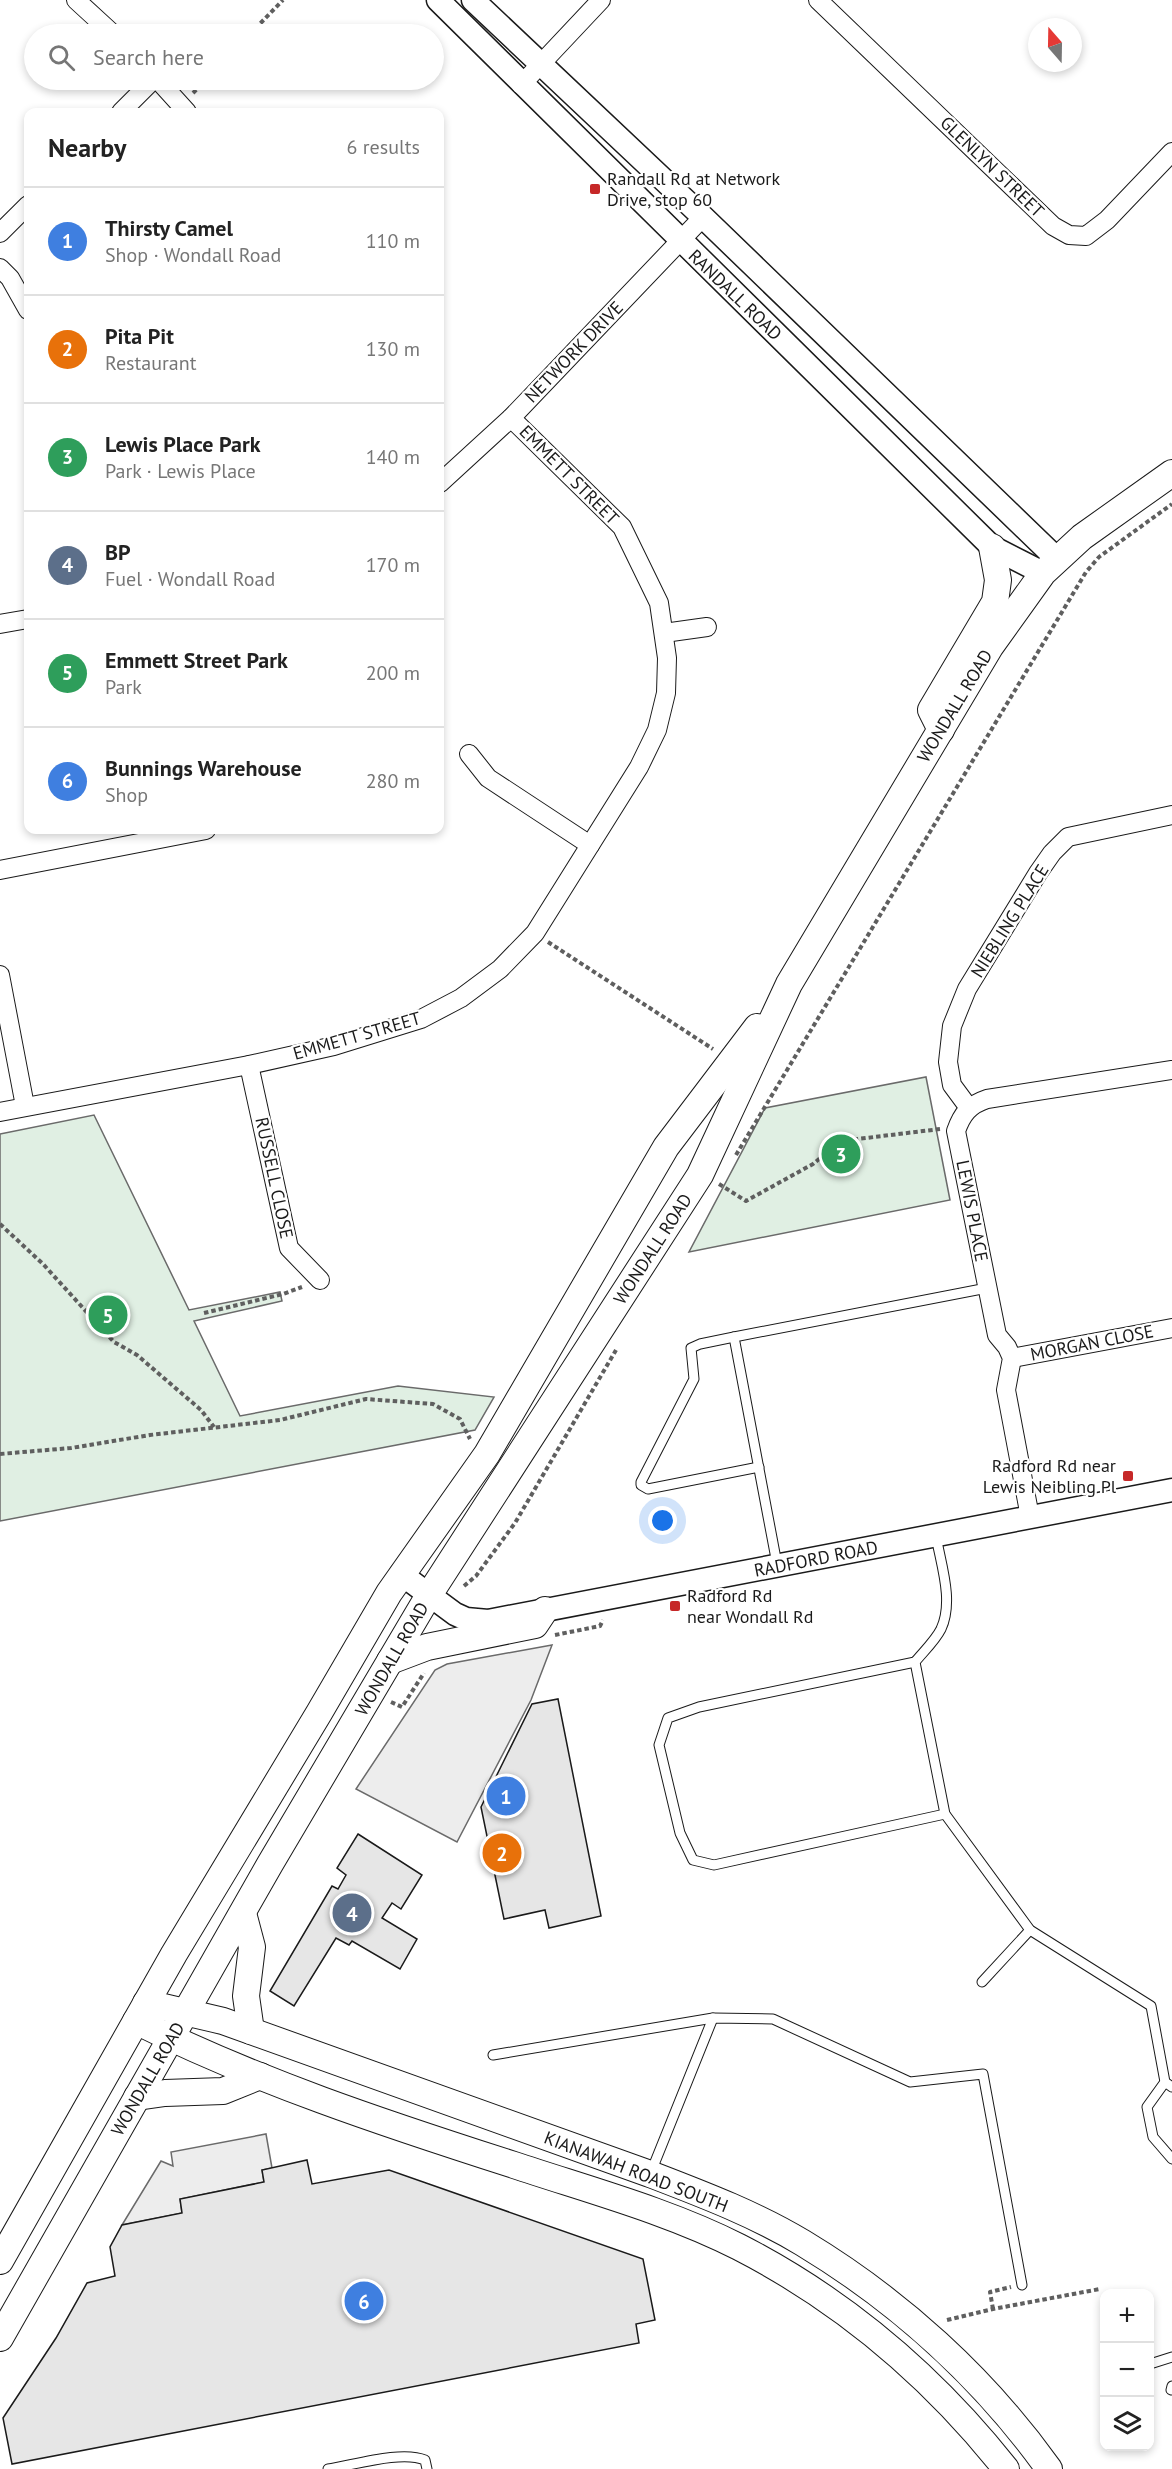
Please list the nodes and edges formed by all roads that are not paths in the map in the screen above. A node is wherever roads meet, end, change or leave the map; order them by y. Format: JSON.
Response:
{"nodes":[{"id":1,"x":76,"y":0,"type":"edge"},
{"id":2,"x":438,"y":0,"type":"edge"},
{"id":3,"x":473,"y":0,"type":"edge"},
{"id":4,"x":601,"y":0,"type":"edge"},
{"id":5,"x":818,"y":0,"type":"edge"},
{"id":6,"x":102,"y":24,"type":"edge"},
{"id":7,"x":540,"y":65,"type":"junction"},
{"id":8,"x":521,"y":85,"type":"junction"},
{"id":9,"x":145,"y":90,"type":"edge"},
{"id":10,"x":166,"y":90,"type":"edge"},
{"id":11,"x":124,"y":108,"type":"edge"},
{"id":12,"x":183,"y":108,"type":"edge"},
{"id":13,"x":1172,"y":152,"type":"edge"},
{"id":14,"x":24,"y":209,"type":"edge"},
{"id":15,"x":703,"y":216,"type":"junction"},
{"id":16,"x":0,"y":233,"type":"edge"},
{"id":17,"x":680,"y":241,"type":"junction"},
{"id":18,"x":0,"y":268,"type":"edge"},
{"id":19,"x":24,"y":303,"type":"edge"},
{"id":20,"x":511,"y":418,"type":"junction"},
{"id":21,"x":1172,"y":473,"type":"edge"},
{"id":22,"x":444,"y":479,"type":"edge"},
{"id":23,"x":992,"y":547,"type":"junction"},
{"id":24,"x":1051,"y":567,"type":"junction"},
{"id":25,"x":24,"y":621,"type":"edge"},
{"id":26,"x":0,"y":624,"type":"edge"},
{"id":27,"x":707,"y":627,"type":"dead end"},
{"id":28,"x":664,"y":633,"type":"junction"},
{"id":29,"x":940,"y":730,"type":"junction"},
{"id":30,"x":469,"y":754,"type":"dead end"},
{"id":31,"x":1172,"y":816,"type":"edge"},
{"id":32,"x":185,"y":834,"type":"edge"},
{"id":33,"x":590,"y":845,"type":"junction"},
{"id":34,"x":0,"y":870,"type":"edge"},
{"id":35,"x":0,"y":975,"type":"edge"},
{"id":36,"x":789,"y":984,"type":"junction"},
{"id":37,"x":249,"y":1065,"type":"junction"},
{"id":38,"x":1172,"y":1070,"type":"edge"},
{"id":39,"x":25,"y":1106,"type":"junction"},
{"id":40,"x":969,"y":1108,"type":"junction"},
{"id":41,"x":0,"y":1112,"type":"edge"},
{"id":42,"x":666,"y":1147,"type":"junction"},
{"id":43,"x":715,"y":1175,"type":"junction"},
{"id":44,"x":320,"y":1280,"type":"road end"},
{"id":45,"x":987,"y":1288,"type":"junction"},
{"id":46,"x":1172,"y":1328,"type":"edge"},
{"id":47,"x":734,"y":1337,"type":"junction"},
{"id":48,"x":1012,"y":1358,"type":"junction"},
{"id":49,"x":759,"y":1467,"type":"junction"},
{"id":50,"x":1172,"y":1490,"type":"edge"},
{"id":51,"x":1030,"y":1517,"type":"junction"},
{"id":52,"x":936,"y":1536,"type":"junction"},
{"id":53,"x":778,"y":1566,"type":"junction"},
{"id":54,"x":401,"y":1574,"type":"junction"},
{"id":55,"x":429,"y":1595,"type":"junction"},
{"id":56,"x":545,"y":1610,"type":"junction"},
{"id":57,"x":390,"y":1661,"type":"junction"},
{"id":58,"x":915,"y":1662,"type":"junction"},
{"id":59,"x":945,"y":1814,"type":"junction"},
{"id":60,"x":243,"y":1912,"type":"junction"},
{"id":61,"x":1030,"y":1930,"type":"junction"},
{"id":62,"x":982,"y":1982,"type":"dead end"},
{"id":63,"x":186,"y":2011,"type":"junction"},
{"id":64,"x":141,"y":2012,"type":"junction"},
{"id":65,"x":713,"y":2018,"type":"junction"},
{"id":66,"x":251,"y":2031,"type":"junction"},
{"id":67,"x":171,"y":2039,"type":"junction"},
{"id":68,"x":493,"y":2055,"type":"dead end"},
{"id":69,"x":260,"y":2076,"type":"junction"},
{"id":70,"x":1168,"y":2085,"type":"edge"},
{"id":71,"x":137,"y":2097,"type":"junction"},
{"id":72,"x":1172,"y":2159,"type":"edge"},
{"id":73,"x":650,"y":2174,"type":"junction"},
{"id":74,"x":0,"y":2261,"type":"edge"},
{"id":75,"x":1022,"y":2285,"type":"road end"},
{"id":76,"x":0,"y":2338,"type":"edge"},
{"id":77,"x":1172,"y":2357,"type":"edge"},
{"id":78,"x":1154,"y":2362,"type":"edge"},
{"id":79,"x":328,"y":2469,"type":"edge"},
{"id":80,"x":427,"y":2469,"type":"edge"},
{"id":81,"x":1006,"y":2469,"type":"edge"},
{"id":82,"x":1049,"y":2469,"type":"edge"}],
"edges":[{"from":1,"to":6,"type":"street"},
{"from":2,"to":8,"type":"street","name":"RANDALL ROAD"},
{"from":3,"to":7,"type":"street","name":"RANDALL ROAD"},
{"from":4,"to":7,"type":"street"},
{"from":5,"to":13,"type":"street","name":"GLENLYN STREET"},
{"from":7,"to":8,"type":"street"},
{"from":7,"to":15,"type":"street","name":"RANDALL ROAD"},
{"from":8,"to":17,"type":"street","name":"RANDALL ROAD"},
{"from":9,"to":11,"type":"street"},
{"from":10,"to":12,"type":"street"},
{"from":14,"to":16,"type":"street"},
{"from":15,"to":17,"type":"street","name":"NETWORK DRIVE"},
{"from":15,"to":24,"type":"street","name":"RANDALL ROAD"},
{"from":17,"to":20,"type":"street","name":"NETWORK DRIVE"},
{"from":17,"to":23,"type":"street","name":"RANDALL ROAD"},
{"from":18,"to":19,"type":"street"},
{"from":20,"to":22,"type":"street","name":"NETWORK DRIVE"},
{"from":20,"to":28,"type":"street","name":"EMMETT STREET"},
{"from":21,"to":24,"type":"main road","name":"WONDALL ROAD"},
{"from":23,"to":24,"type":"street","name":"RANDALL ROAD"},
{"from":23,"to":29,"type":"main road"},
{"from":24,"to":29,"type":"main road","name":"WONDALL ROAD"},
{"from":25,"to":26,"type":"street"},
{"from":27,"to":28,"type":"street"},
{"from":28,"to":33,"type":"street","name":"EMMETT STREET"},
{"from":29,"to":36,"type":"main road","name":"WONDALL ROAD"},
{"from":30,"to":33,"type":"street"},
{"from":31,"to":40,"type":"street","name":"NIEBLING PLACE"},
{"from":32,"to":34,"type":"street"},
{"from":33,"to":37,"type":"street","name":"EMMETT STREET"},
{"from":35,"to":39,"type":"street"},
{"from":36,"to":42,"type":"main road","name":"WONDALL ROAD"},
{"from":36,"to":43,"type":"main road","name":"WONDALL ROAD"},
{"from":37,"to":39,"type":"street","name":"EMMETT STREET"},
{"from":37,"to":44,"type":"street","name":"RUSSELL CLOSE"},
{"from":38,"to":40,"type":"street"},
{"from":39,"to":41,"type":"street","name":"EMMETT STREET"},
{"from":40,"to":45,"type":"street","name":"LEWIS PLACE"},
{"from":42,"to":43,"type":"main road"},
{"from":42,"to":54,"type":"main road","name":"WONDALL ROAD"},
{"from":43,"to":55,"type":"main road","name":"WONDALL ROAD"},
{"from":45,"to":47,"type":"lane"},
{"from":45,"to":48,"type":"street","name":"LEWIS PLACE"},
{"from":46,"to":48,"type":"street","name":"MORGAN CLOSE"},
{"from":47,"to":49,"type":"lane"},
{"from":47,"to":49,"type":"lane"},
{"from":48,"to":51,"type":"street"},
{"from":49,"to":53,"type":"lane"},
{"from":50,"to":51,"type":"street","name":"RADFORD ROAD"},
{"from":51,"to":52,"type":"street","name":"RADFORD ROAD"},
{"from":52,"to":53,"type":"street","name":"RADFORD ROAD"},
{"from":52,"to":58,"type":"lane"},
{"from":53,"to":56,"type":"street","name":"RADFORD ROAD"},
{"from":54,"to":55,"type":"street","name":"RADFORD ROAD"},
{"from":54,"to":64,"type":"main road","name":"WONDALL ROAD"},
{"from":55,"to":56,"type":"street","name":"RADFORD ROAD"},
{"from":55,"to":57,"type":"main road","name":"WONDALL ROAD"},
{"from":56,"to":57,"type":"main road"},
{"from":57,"to":60,"type":"main road","name":"WONDALL ROAD"},
{"from":58,"to":59,"type":"lane"},
{"from":58,"to":59,"type":"lane"},
{"from":59,"to":61,"type":"lane"},
{"from":60,"to":63,"type":"main road","name":"WONDALL ROAD"},
{"from":60,"to":66,"type":"main road"},
{"from":61,"to":62,"type":"lane"},
{"from":61,"to":70,"type":"lane"},
{"from":63,"to":64,"type":"main road","name":"KIANAWAH ROAD SOUTH"},
{"from":63,"to":66,"type":"main road","name":"KIANAWAH ROAD SOUTH"},
{"from":63,"to":67,"type":"main road","name":"WONDALL ROAD"},
{"from":64,"to":67,"type":"main road","name":"KIANAWAH ROAD SOUTH"},
{"from":64,"to":74,"type":"main road","name":"WONDALL ROAD"},
{"from":65,"to":68,"type":"lane"},
{"from":65,"to":73,"type":"lane"},
{"from":65,"to":75,"type":"lane"},
{"from":66,"to":73,"type":"main road","name":"KIANAWAH ROAD SOUTH"},
{"from":67,"to":69,"type":"main road","name":"KIANAWAH ROAD SOUTH"},
{"from":67,"to":71,"type":"main road","name":"WONDALL ROAD"},
{"from":69,"to":71,"type":"main road"},
{"from":69,"to":81,"type":"main road","name":"KIANAWAH ROAD SOUTH"},
{"from":70,"to":72,"type":"lane"},
{"from":71,"to":76,"type":"main road","name":"WONDALL ROAD"},
{"from":73,"to":82,"type":"main road","name":"KIANAWAH ROAD SOUTH"},
{"from":77,"to":78,"type":"lane"},
{"from":79,"to":80,"type":"lane"}]}
